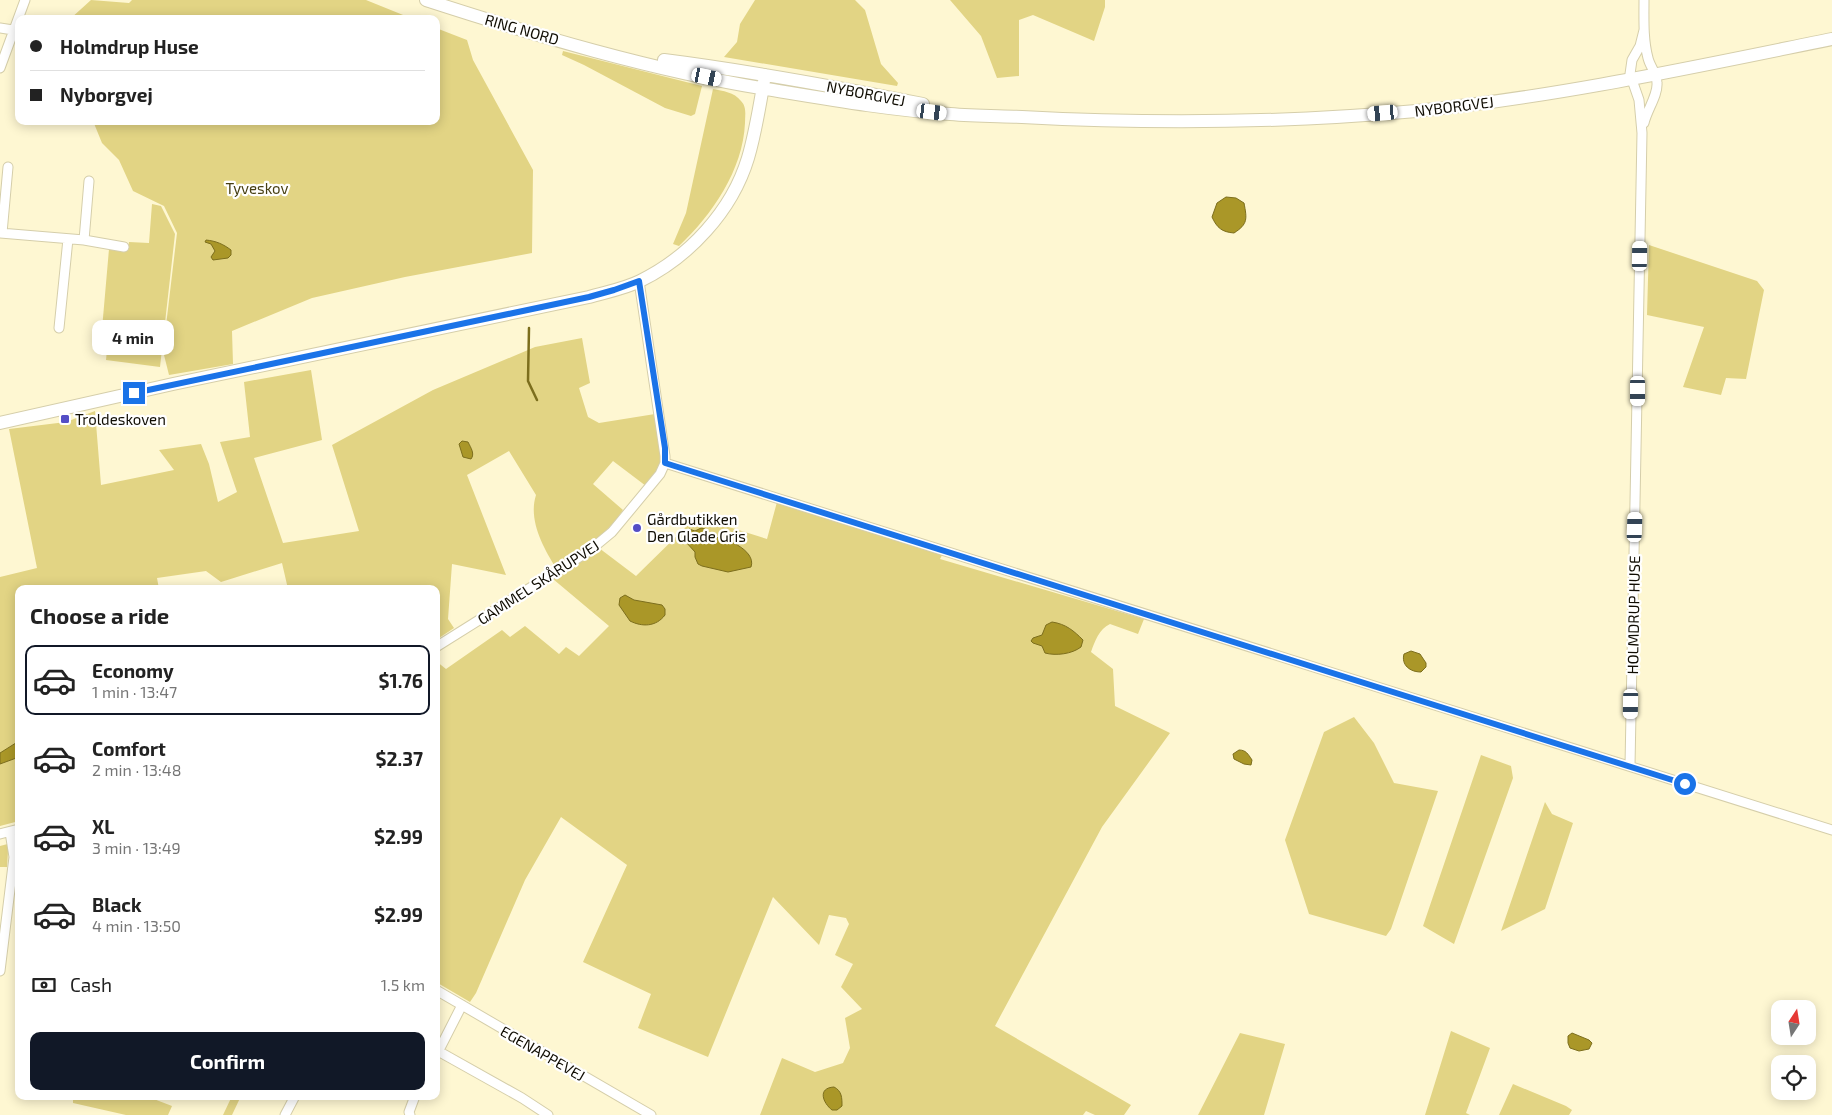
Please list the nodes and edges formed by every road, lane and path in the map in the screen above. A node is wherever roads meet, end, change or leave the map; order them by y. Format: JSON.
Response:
{"nodes":[{"id":1,"x":25,"y":0,"type":"edge"},
{"id":2,"x":426,"y":0,"type":"edge"},
{"id":3,"x":1644,"y":0,"type":"edge"},
{"id":4,"x":19,"y":15,"type":"edge"},
{"id":5,"x":15,"y":25,"type":"edge"},
{"id":6,"x":0,"y":28,"type":"edge"},
{"id":7,"x":13,"y":30,"type":"junction"},
{"id":8,"x":1644,"y":30,"type":"junction"},
{"id":9,"x":1832,"y":39,"type":"edge"},
{"id":10,"x":590,"y":48,"type":"junction"},
{"id":11,"x":0,"y":68,"type":"edge"},
{"id":12,"x":1656,"y":75,"type":"junction"},
{"id":13,"x":765,"y":76,"type":"junction"},
{"id":14,"x":1631,"y":81,"type":"junction"},
{"id":15,"x":762,"y":89,"type":"junction"},
{"id":16,"x":1010,"y":117,"type":"junction"},
{"id":17,"x":1642,"y":134,"type":"junction"},
{"id":18,"x":8,"y":168,"type":"dead end"},
{"id":19,"x":89,"y":181,"type":"dead end"},
{"id":20,"x":1,"y":233,"type":"edge"},
{"id":21,"x":68,"y":239,"type":"junction"},
{"id":22,"x":84,"y":240,"type":"junction"},
{"id":23,"x":124,"y":248,"type":"dead end"},
{"id":24,"x":639,"y":281,"type":"junction"},
{"id":25,"x":59,"y":328,"type":"dead end"},
{"id":26,"x":0,"y":423,"type":"edge"},
{"id":27,"x":665,"y":463,"type":"junction"},
{"id":28,"x":440,"y":645,"type":"edge"},
{"id":29,"x":1630,"y":766,"type":"junction"},
{"id":30,"x":14,"y":830,"type":"edge"},
{"id":31,"x":1832,"y":830,"type":"edge"},
{"id":32,"x":0,"y":834,"type":"edge"},
{"id":33,"x":0,"y":971,"type":"edge"},
{"id":34,"x":440,"y":992,"type":"edge"},
{"id":35,"x":462,"y":1005,"type":"junction"},
{"id":36,"x":440,"y":1047,"type":"edge"},
{"id":37,"x":440,"y":1055,"type":"edge"},
{"id":38,"x":293,"y":1100,"type":"edge"},
{"id":39,"x":414,"y":1100,"type":"edge"},
{"id":40,"x":285,"y":1115,"type":"edge"},
{"id":41,"x":410,"y":1115,"type":"edge"},
{"id":42,"x":548,"y":1115,"type":"edge"},
{"id":43,"x":651,"y":1115,"type":"edge"}],
"edges":[{"from":1,"to":4,"type":"street"},
{"from":2,"to":10,"type":"main road","name":"RING NORD"},
{"from":3,"to":8,"type":"street"},
{"from":5,"to":7,"type":"street"},
{"from":6,"to":7,"type":"street"},
{"from":7,"to":11,"type":"street"},
{"from":8,"to":12,"type":"street"},
{"from":8,"to":14,"type":"street"},
{"from":9,"to":12,"type":"main road","name":"NYBORGVEJ"},
{"from":10,"to":13,"type":"main road","name":"RING NORD"},
{"from":10,"to":15,"type":"main road","name":"RING NORD"},
{"from":12,"to":14,"type":"main road","name":"NYBORGVEJ"},
{"from":12,"to":17,"type":"street","name":"HOLMDRUP HUSE"},
{"from":13,"to":15,"type":"main road"},
{"from":13,"to":16,"type":"main road","name":"NYBORGVEJ"},
{"from":14,"to":16,"type":"main road","name":"NYBORGVEJ"},
{"from":14,"to":17,"type":"street","name":"HOLMDRUP HUSE"},
{"from":15,"to":16,"type":"main road","name":"NYBORGVEJ"},
{"from":15,"to":24,"type":"main road"},
{"from":17,"to":29,"type":"street","name":"HOLMDRUP HUSE"},
{"from":18,"to":20,"type":"street"},
{"from":19,"to":22,"type":"street"},
{"from":20,"to":21,"type":"street"},
{"from":21,"to":22,"type":"street"},
{"from":21,"to":25,"type":"street"},
{"from":22,"to":23,"type":"street"},
{"from":24,"to":26,"type":"main road"},
{"from":24,"to":27,"type":"street"},
{"from":27,"to":28,"type":"street","name":"GAMMEL SKÅRUPVEJ"},
{"from":27,"to":29,"type":"street"},
{"from":29,"to":31,"type":"street"},
{"from":30,"to":32,"type":"street"},
{"from":30,"to":33,"type":"street"},
{"from":34,"to":35,"type":"street","name":"EGENAPPEVEJ"},
{"from":35,"to":36,"type":"street"},
{"from":35,"to":43,"type":"street","name":"EGENAPPEVEJ"},
{"from":37,"to":42,"type":"street"},
{"from":38,"to":40,"type":"street"},
{"from":39,"to":41,"type":"street"}]}
